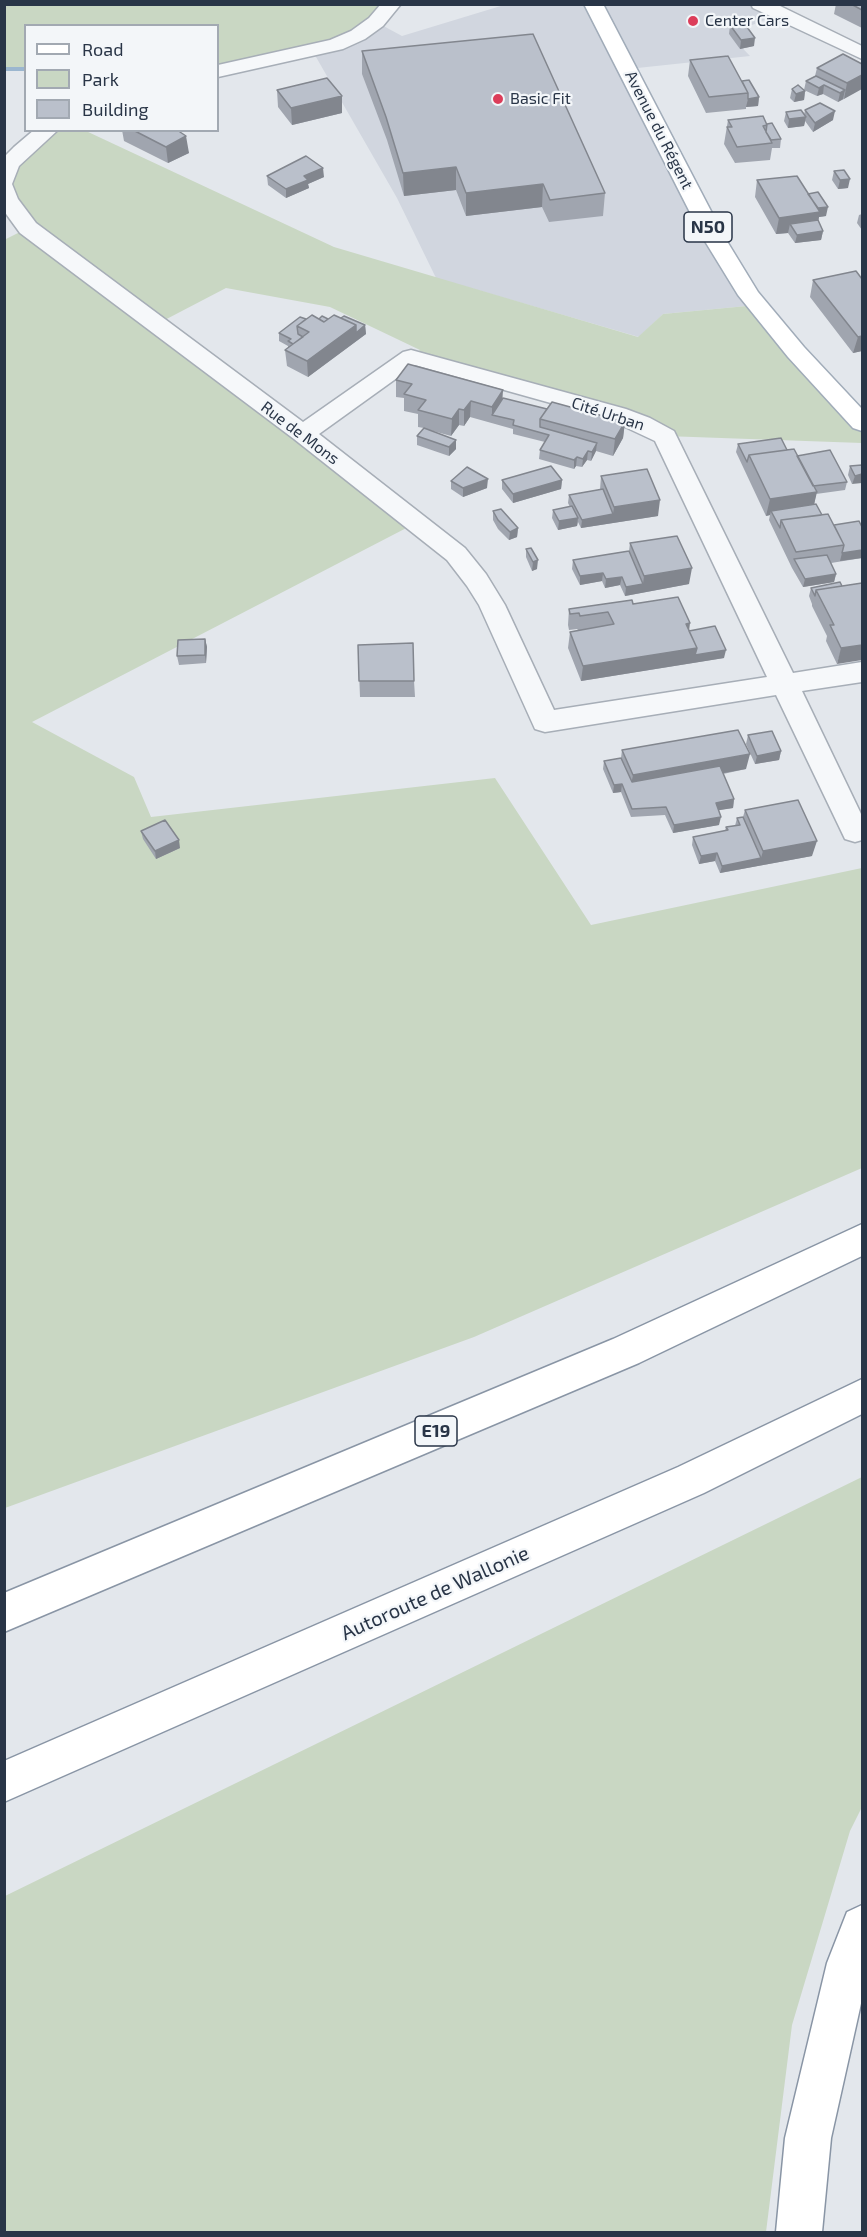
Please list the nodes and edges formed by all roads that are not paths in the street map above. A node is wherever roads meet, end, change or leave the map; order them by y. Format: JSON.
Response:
{"nodes":[{"id":1,"x":392,"y":4,"type":"edge"},
{"id":2,"x":592,"y":4,"type":"edge"},
{"id":3,"x":760,"y":4,"type":"edge"},
{"id":4,"x":862,"y":53,"type":"edge"},
{"id":5,"x":219,"y":71,"type":"edge"},
{"id":6,"x":45,"y":132,"type":"edge"},
{"id":7,"x":4,"y":181,"type":"edge"},
{"id":8,"x":4,"y":188,"type":"edge"},
{"id":9,"x":862,"y":423,"type":"edge"},
{"id":10,"x":303,"y":434,"type":"junction"},
{"id":11,"x":862,"y":672,"type":"edge"},
{"id":12,"x":785,"y":685,"type":"junction"},
{"id":13,"x":855,"y":831,"type":"dead end"},
{"id":14,"x":862,"y":1239,"type":"edge"},
{"id":15,"x":862,"y":1396,"type":"edge"},
{"id":16,"x":4,"y":1613,"type":"edge"},
{"id":17,"x":4,"y":1782,"type":"edge"},
{"id":18,"x":862,"y":1927,"type":"edge"},
{"id":19,"x":799,"y":2232,"type":"edge"}],
"edges":[{"from":1,"to":5,"type":"street"},
{"from":2,"to":9,"type":"main road","name":"Avenue du Régent","number":"N50"},
{"from":3,"to":4,"type":"street"},
{"from":6,"to":7,"type":"street"},
{"from":8,"to":10,"type":"street","name":"Rue de Mons"},
{"from":10,"to":12,"type":"street","name":"Rue de Mons"},
{"from":10,"to":12,"type":"street","name":"Cité Urban"},
{"from":11,"to":12,"type":"street"},
{"from":12,"to":13,"type":"street","name":"Cité Urban"},
{"from":14,"to":16,"type":"main road","number":"E19"},
{"from":15,"to":17,"type":"main road","name":"Autoroute de Wallonie"},
{"from":18,"to":19,"type":"main road"}]}
